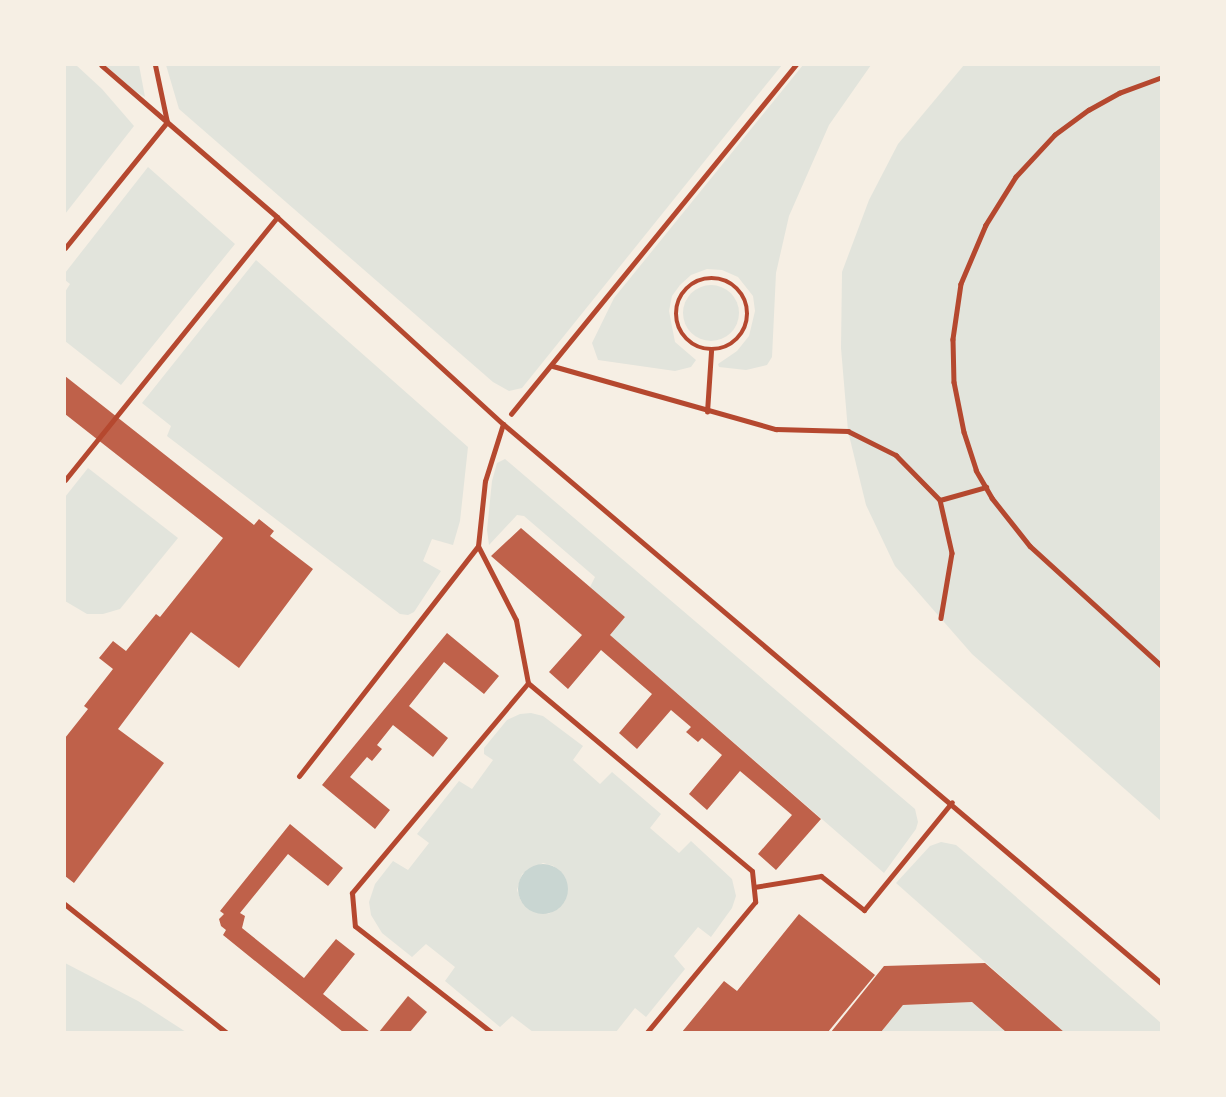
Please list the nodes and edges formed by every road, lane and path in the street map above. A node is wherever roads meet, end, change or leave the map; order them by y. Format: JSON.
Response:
{"nodes":[{"id":1,"x":101,"y":65,"type":"edge"},
{"id":2,"x":155,"y":65,"type":"edge"},
{"id":3,"x":796,"y":65,"type":"edge"},
{"id":4,"x":1161,"y":78,"type":"edge"},
{"id":5,"x":167,"y":122,"type":"junction"},
{"id":6,"x":277,"y":217,"type":"junction"},
{"id":7,"x":65,"y":248,"type":"edge"},
{"id":8,"x":711,"y":351,"type":"junction"},
{"id":9,"x":553,"y":366,"type":"junction"},
{"id":10,"x":707,"y":411,"type":"junction"},
{"id":11,"x":503,"y":424,"type":"junction"},
{"id":12,"x":65,"y":480,"type":"edge"},
{"id":13,"x":986,"y":488,"type":"junction"},
{"id":14,"x":940,"y":500,"type":"junction"},
{"id":15,"x":478,"y":546,"type":"junction"},
{"id":16,"x":941,"y":618,"type":"dead end"},
{"id":17,"x":1161,"y":664,"type":"edge"},
{"id":18,"x":528,"y":683,"type":"junction"},
{"id":19,"x":299,"y":776,"type":"dead end"},
{"id":20,"x":952,"y":802,"type":"junction"},
{"id":21,"x":754,"y":887,"type":"junction"},
{"id":22,"x":65,"y":904,"type":"edge"},
{"id":23,"x":1161,"y":982,"type":"edge"},
{"id":24,"x":226,"y":1032,"type":"edge"},
{"id":25,"x":491,"y":1032,"type":"edge"},
{"id":26,"x":647,"y":1032,"type":"edge"}],
"edges":[{"from":1,"to":5,"type":"lane"},
{"from":2,"to":5,"type":"lane"},
{"from":3,"to":9,"type":"path"},
{"from":4,"to":13,"type":"path"},
{"from":5,"to":6,"type":"lane"},
{"from":5,"to":7,"type":"lane"},
{"from":6,"to":11,"type":"lane"},
{"from":6,"to":12,"type":"lane"},
{"from":8,"to":8,"type":"path"},
{"from":8,"to":10,"type":"path"},
{"from":9,"to":10,"type":"path"},
{"from":9,"to":11,"type":"path"},
{"from":10,"to":14,"type":"path"},
{"from":11,"to":15,"type":"lane"},
{"from":11,"to":20,"type":"lane"},
{"from":13,"to":14,"type":"path"},
{"from":13,"to":17,"type":"path"},
{"from":14,"to":16,"type":"path"},
{"from":15,"to":18,"type":"lane"},
{"from":15,"to":19,"type":"lane"},
{"from":18,"to":21,"type":"lane"},
{"from":18,"to":25,"type":"lane"},
{"from":20,"to":21,"type":"lane"},
{"from":20,"to":23,"type":"lane"},
{"from":21,"to":26,"type":"lane"},
{"from":22,"to":24,"type":"path"}]}
